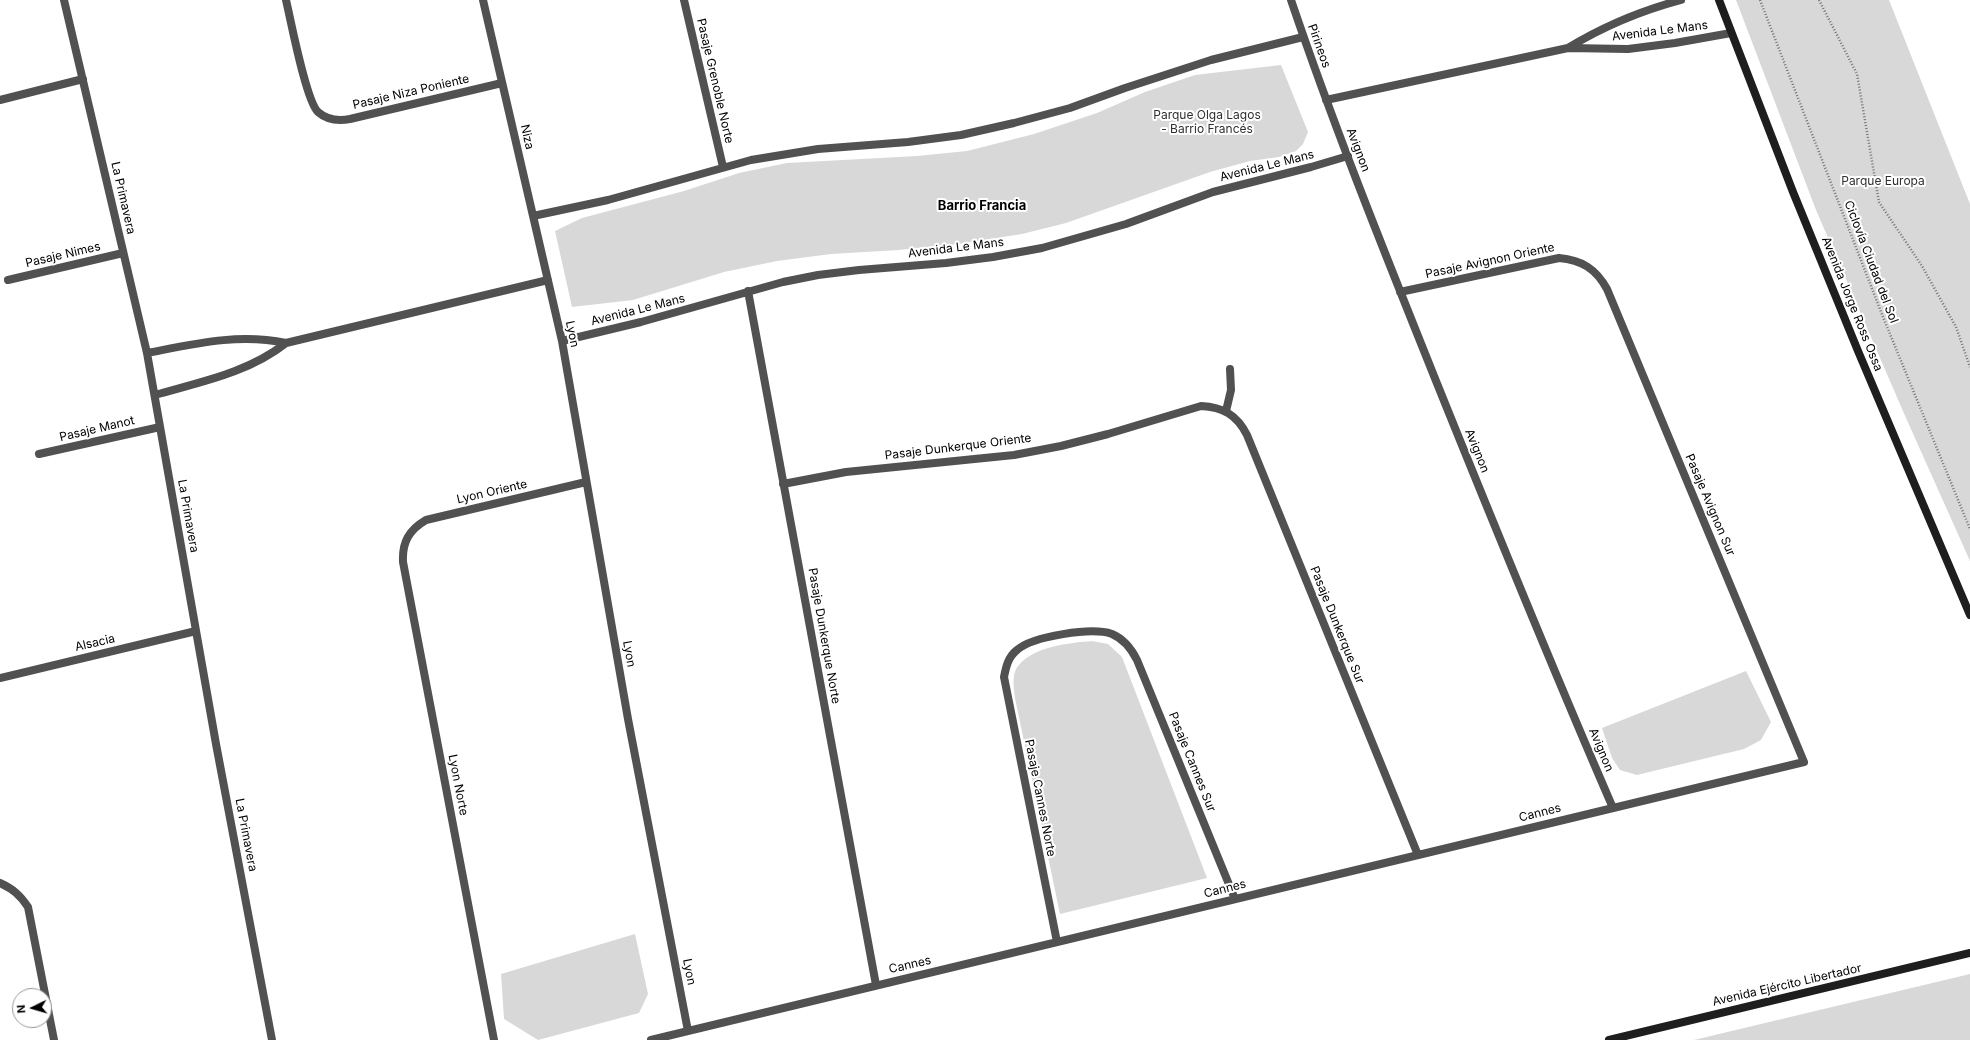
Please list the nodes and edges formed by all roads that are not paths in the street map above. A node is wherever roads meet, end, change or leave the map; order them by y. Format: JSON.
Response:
{"nodes":[{"id":1,"x":64,"y":0,"type":"edge"},
{"id":2,"x":286,"y":0,"type":"edge"},
{"id":3,"x":483,"y":0,"type":"edge"},
{"id":4,"x":684,"y":0,"type":"edge"},
{"id":5,"x":1291,"y":0,"type":"edge"},
{"id":6,"x":1681,"y":0,"type":"edge"},
{"id":7,"x":1719,"y":0,"type":"edge"},
{"id":8,"x":1731,"y":33,"type":"junction"},
{"id":9,"x":1304,"y":37,"type":"junction"},
{"id":10,"x":1568,"y":48,"type":"junction"},
{"id":11,"x":83,"y":79,"type":"junction"},
{"id":12,"x":502,"y":83,"type":"junction"},
{"id":13,"x":0,"y":100,"type":"edge"},
{"id":14,"x":1326,"y":100,"type":"junction"},
{"id":15,"x":1348,"y":156,"type":"junction"},
{"id":16,"x":723,"y":167,"type":"junction"},
{"id":17,"x":533,"y":216,"type":"junction"},
{"id":18,"x":123,"y":253,"type":"junction"},
{"id":19,"x":1584,"y":264,"type":"joint"},
{"id":20,"x":8,"y":280,"type":"dead end"},
{"id":21,"x":548,"y":280,"type":"junction"},
{"id":22,"x":748,"y":291,"type":"junction"},
{"id":23,"x":1400,"y":292,"type":"junction"},
{"id":24,"x":562,"y":341,"type":"junction"},
{"id":25,"x":286,"y":342,"type":"junction"},
{"id":26,"x":147,"y":354,"type":"junction"},
{"id":27,"x":1230,"y":369,"type":"dead end"},
{"id":28,"x":154,"y":395,"type":"junction"},
{"id":29,"x":1226,"y":411,"type":"junction"},
{"id":30,"x":160,"y":427,"type":"junction"},
{"id":31,"x":39,"y":454,"type":"dead end"},
{"id":32,"x":586,"y":482,"type":"junction"},
{"id":33,"x":783,"y":484,"type":"junction"},
{"id":34,"x":408,"y":534,"type":"joint"},
{"id":35,"x":1970,"y":615,"type":"edge"},
{"id":36,"x":196,"y":631,"type":"junction"},
{"id":37,"x":1010,"y":658,"type":"joint"},
{"id":38,"x":0,"y":678,"type":"edge"},
{"id":39,"x":1804,"y":762,"type":"joint"},
{"id":40,"x":1613,"y":808,"type":"junction"},
{"id":41,"x":1418,"y":855,"type":"junction"},
{"id":42,"x":0,"y":883,"type":"edge"},
{"id":43,"x":1235,"y":899,"type":"junction"},
{"id":44,"x":1057,"y":942,"type":"junction"},
{"id":45,"x":1970,"y":953,"type":"edge"},
{"id":46,"x":876,"y":985,"type":"junction"},
{"id":47,"x":688,"y":1031,"type":"junction"},
{"id":48,"x":54,"y":1040,"type":"edge"},
{"id":49,"x":272,"y":1040,"type":"edge"},
{"id":50,"x":494,"y":1040,"type":"edge"},
{"id":51,"x":651,"y":1040,"type":"edge"},
{"id":52,"x":1609,"y":1040,"type":"edge"}],
"edges":[{"from":1,"to":11,"type":"street","name":"La Primavera"},
{"from":2,"to":12,"type":"street","name":"Pasaje Niza Poniente"},
{"from":3,"to":12,"type":"street","name":"Niza"},
{"from":4,"to":16,"type":"street","name":"Pasaje Grenoble Norte"},
{"from":5,"to":9,"type":"street","name":"Pirineos"},
{"from":6,"to":10,"type":"street","name":"Avenida Le Mans"},
{"from":7,"to":8,"type":"street","name":"Avenida Jorge Ross Ossa"},
{"from":8,"to":10,"type":"street","name":"Avenida Le Mans"},
{"from":8,"to":35,"type":"street","name":"Avenida Jorge Ross Ossa"},
{"from":9,"to":14,"type":"street","name":"Pirineos"},
{"from":9,"to":16,"type":"street"},
{"from":10,"to":14,"type":"street","name":"Avenida Le Mans"},
{"from":11,"to":13,"type":"street"},
{"from":11,"to":18,"type":"street","name":"La Primavera"},
{"from":12,"to":17,"type":"street","name":"Niza"},
{"from":14,"to":15,"type":"street","name":"Avignon"},
{"from":15,"to":22,"type":"street","name":"Avenida Le Mans"},
{"from":15,"to":23,"type":"street","name":"Avignon"},
{"from":16,"to":17,"type":"street"},
{"from":17,"to":21,"type":"street","name":"Niza"},
{"from":18,"to":20,"type":"street","name":"Pasaje Nimes"},
{"from":18,"to":26,"type":"street","name":"La Primavera"},
{"from":19,"to":23,"type":"street","name":"Pasaje Avignon Oriente"},
{"from":19,"to":39,"type":"street","name":"Pasaje Avignon Sur"},
{"from":21,"to":24,"type":"street","name":"Lyon"},
{"from":21,"to":25,"type":"street"},
{"from":22,"to":24,"type":"street","name":"Avenida Le Mans"},
{"from":22,"to":33,"type":"street","name":"Pasaje Dunkerque Norte"},
{"from":23,"to":40,"type":"street","name":"Avignon"},
{"from":24,"to":32,"type":"street","name":"Lyon"},
{"from":25,"to":26,"type":"street"},
{"from":25,"to":28,"type":"street"},
{"from":26,"to":28,"type":"street","name":"La Primavera"},
{"from":27,"to":29,"type":"street"},
{"from":28,"to":30,"type":"street","name":"La Primavera"},
{"from":29,"to":33,"type":"street","name":"Pasaje Dunkerque Oriente"},
{"from":29,"to":41,"type":"street","name":"Pasaje Dunkerque Sur"},
{"from":30,"to":31,"type":"street","name":"Pasaje Manot"},
{"from":30,"to":36,"type":"street","name":"La Primavera"},
{"from":32,"to":34,"type":"street","name":"Lyon Oriente"},
{"from":32,"to":47,"type":"street","name":"Lyon"},
{"from":33,"to":46,"type":"street","name":"Pasaje Dunkerque Norte"},
{"from":34,"to":50,"type":"street","name":"Lyon Norte"},
{"from":36,"to":38,"type":"street","name":"Alsacia"},
{"from":36,"to":49,"type":"street","name":"La Primavera"},
{"from":37,"to":43,"type":"street","name":"Pasaje Cannes Sur"},
{"from":37,"to":44,"type":"street","name":"Pasaje Cannes Norte"},
{"from":39,"to":40,"type":"street","name":"Cannes"},
{"from":40,"to":41,"type":"street","name":"Cannes"},
{"from":41,"to":43,"type":"street","name":"Cannes"},
{"from":42,"to":48,"type":"street"},
{"from":43,"to":44,"type":"street","name":"Cannes"},
{"from":44,"to":46,"type":"street","name":"Cannes"},
{"from":45,"to":52,"type":"street","name":"Avenida Ejército Libertador"},
{"from":46,"to":47,"type":"street","name":"Cannes"},
{"from":47,"to":51,"type":"street","name":"Cannes"}]}
